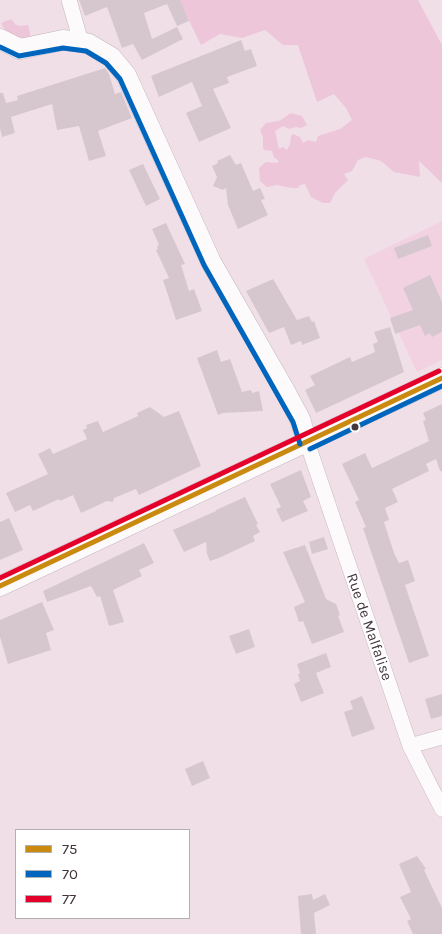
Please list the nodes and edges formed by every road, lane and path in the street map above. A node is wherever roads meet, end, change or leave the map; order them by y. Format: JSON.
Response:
{"nodes":[{"id":1,"x":69,"y":0,"type":"edge"},
{"id":2,"x":1,"y":42,"type":"edge"},
{"id":3,"x":81,"y":42,"type":"junction"},
{"id":4,"x":442,"y":378,"type":"edge"},
{"id":5,"x":307,"y":442,"type":"junction"},
{"id":6,"x":0,"y":586,"type":"edge"},
{"id":7,"x":442,"y":737,"type":"edge"},
{"id":8,"x":410,"y":746,"type":"junction"},
{"id":9,"x":442,"y":809,"type":"edge"}],
"edges":[{"from":1,"to":3,"type":"street"},
{"from":2,"to":3,"type":"main road"},
{"from":3,"to":5,"type":"main road"},
{"from":4,"to":5,"type":"main road"},
{"from":5,"to":6,"type":"main road"},
{"from":5,"to":8,"type":"street","name":"Rue de Malfalise"},
{"from":7,"to":8,"type":"street"},
{"from":8,"to":9,"type":"street","name":"Rue de Malfalise"}]}
